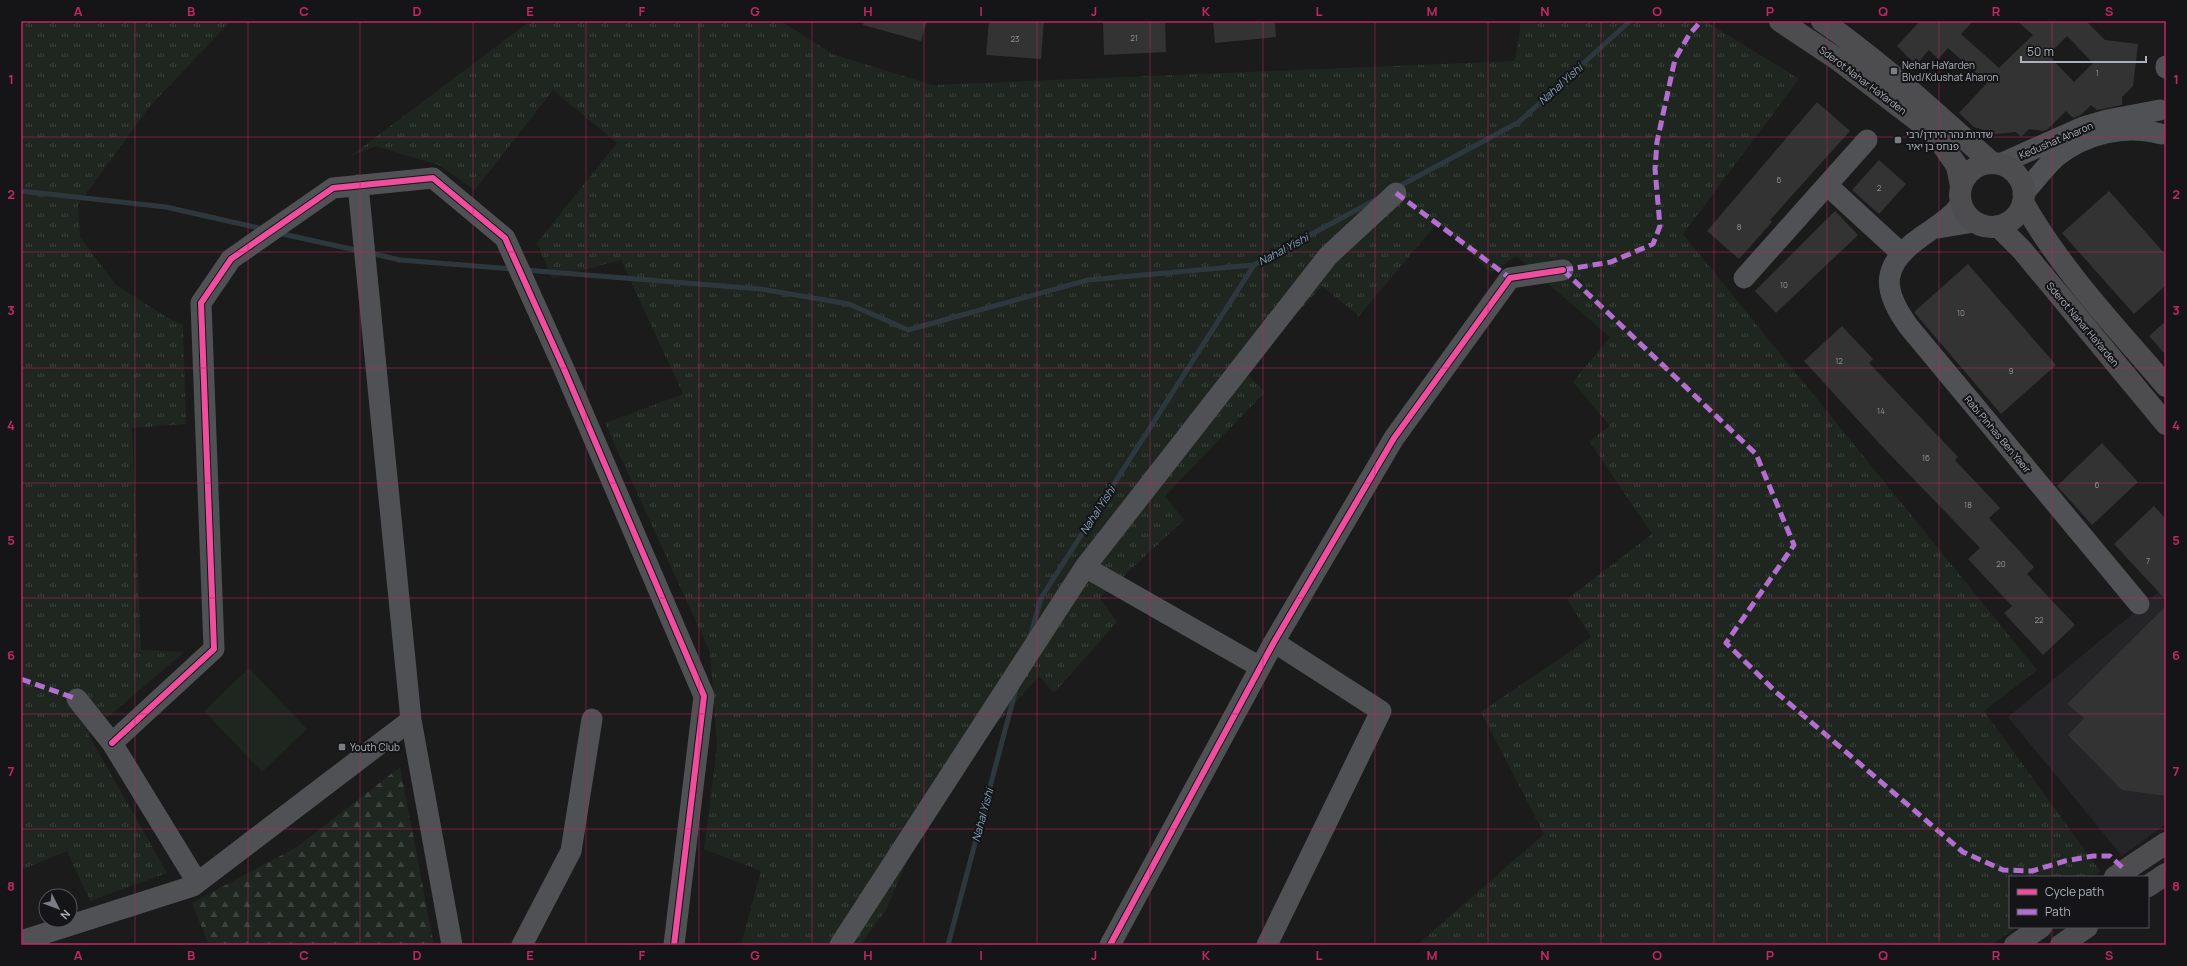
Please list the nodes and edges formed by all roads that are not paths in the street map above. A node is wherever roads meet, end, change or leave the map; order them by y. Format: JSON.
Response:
{"nodes":[{"id":1,"x":1780,"y":21,"type":"edge"},
{"id":2,"x":1822,"y":21,"type":"edge"},
{"id":3,"x":2163,"y":108,"type":"edge"},
{"id":4,"x":2164,"y":136,"type":"edge"},
{"id":5,"x":1867,"y":140,"type":"dead end"},
{"id":6,"x":1996,"y":164,"type":"junction"},
{"id":7,"x":358,"y":185,"type":"junction"},
{"id":8,"x":1827,"y":185,"type":"junction"},
{"id":9,"x":1396,"y":193,"type":"dead end"},
{"id":10,"x":1961,"y":195,"type":"junction"},
{"id":11,"x":2023,"y":198,"type":"junction"},
{"id":12,"x":1974,"y":222,"type":"junction"},
{"id":13,"x":1998,"y":226,"type":"junction"},
{"id":14,"x":1932,"y":230,"type":"junction"},
{"id":15,"x":1902,"y":254,"type":"junction"},
{"id":16,"x":1563,"y":270,"type":"dead end"},
{"id":17,"x":1744,"y":278,"type":"dead end"},
{"id":18,"x":2166,"y":386,"type":"edge"},
{"id":19,"x":2166,"y":424,"type":"edge"},
{"id":20,"x":1085,"y":567,"type":"junction"},
{"id":21,"x":2139,"y":604,"type":"dead end"},
{"id":22,"x":1274,"y":642,"type":"junction"},
{"id":23,"x":1260,"y":667,"type":"junction"},
{"id":24,"x":77,"y":699,"type":"dead end"},
{"id":25,"x":592,"y":719,"type":"dead end"},
{"id":26,"x":411,"y":720,"type":"junction"},
{"id":27,"x":112,"y":743,"type":"junction"},
{"id":28,"x":2166,"y":843,"type":"edge"},
{"id":29,"x":2166,"y":874,"type":"edge"},
{"id":30,"x":2116,"y":876,"type":"edge"},
{"id":31,"x":197,"y":882,"type":"junction"},
{"id":32,"x":2149,"y":885,"type":"edge"},
{"id":33,"x":2040,"y":928,"type":"edge"},
{"id":34,"x":2086,"y":928,"type":"edge"},
{"id":35,"x":22,"y":942,"type":"edge"},
{"id":36,"x":452,"y":945,"type":"edge"},
{"id":37,"x":522,"y":945,"type":"edge"},
{"id":38,"x":674,"y":945,"type":"edge"},
{"id":39,"x":840,"y":945,"type":"edge"},
{"id":40,"x":1110,"y":945,"type":"edge"},
{"id":41,"x":1267,"y":945,"type":"edge"},
{"id":42,"x":2015,"y":945,"type":"edge"},
{"id":43,"x":2061,"y":945,"type":"edge"}],
"edges":[{"from":1,"to":10,"type":"main road","name":"Sderot Nahar HaYarden"},
{"from":2,"to":6,"type":"main road","name":"Sderot Nahar HaYarden"},
{"from":3,"to":4,"type":"street"},
{"from":3,"to":6,"type":"street","name":"Kedushat Aharon"},
{"from":4,"to":11,"type":"street","name":"Kedushat Aharon"},
{"from":5,"to":8,"type":"street"},
{"from":6,"to":10,"type":"main road"},
{"from":6,"to":11,"type":"main road"},
{"from":7,"to":26,"type":"street"},
{"from":7,"to":27,"type":"street"},
{"from":7,"to":38,"type":"street"},
{"from":8,"to":15,"type":"street"},
{"from":8,"to":17,"type":"street"},
{"from":9,"to":20,"type":"street"},
{"from":10,"to":12,"type":"main road"},
{"from":10,"to":14,"type":"street","name":"Rabi Pinhas Ben Yaeir"},
{"from":11,"to":13,"type":"main road"},
{"from":11,"to":18,"type":"main road"},
{"from":12,"to":13,"type":"main road"},
{"from":12,"to":14,"type":"street","name":"Rabi Pinhas Ben Yaeir"},
{"from":13,"to":19,"type":"main road","name":"Sderot Nahar HaYarden"},
{"from":14,"to":15,"type":"street","name":"Rabi Pinhas Ben Yaeir"},
{"from":15,"to":21,"type":"street","name":"Rabi Pinhas Ben Yaeir"},
{"from":16,"to":22,"type":"street"},
{"from":20,"to":23,"type":"street"},
{"from":20,"to":39,"type":"street"},
{"from":22,"to":23,"type":"street"},
{"from":22,"to":41,"type":"street"},
{"from":23,"to":40,"type":"street"},
{"from":24,"to":27,"type":"street"},
{"from":25,"to":37,"type":"street"},
{"from":26,"to":31,"type":"street"},
{"from":26,"to":36,"type":"street"},
{"from":27,"to":31,"type":"street"},
{"from":28,"to":30,"type":"main road"},
{"from":29,"to":32,"type":"main road"},
{"from":31,"to":35,"type":"street"},
{"from":33,"to":42,"type":"main road"},
{"from":34,"to":43,"type":"main road"}]}
